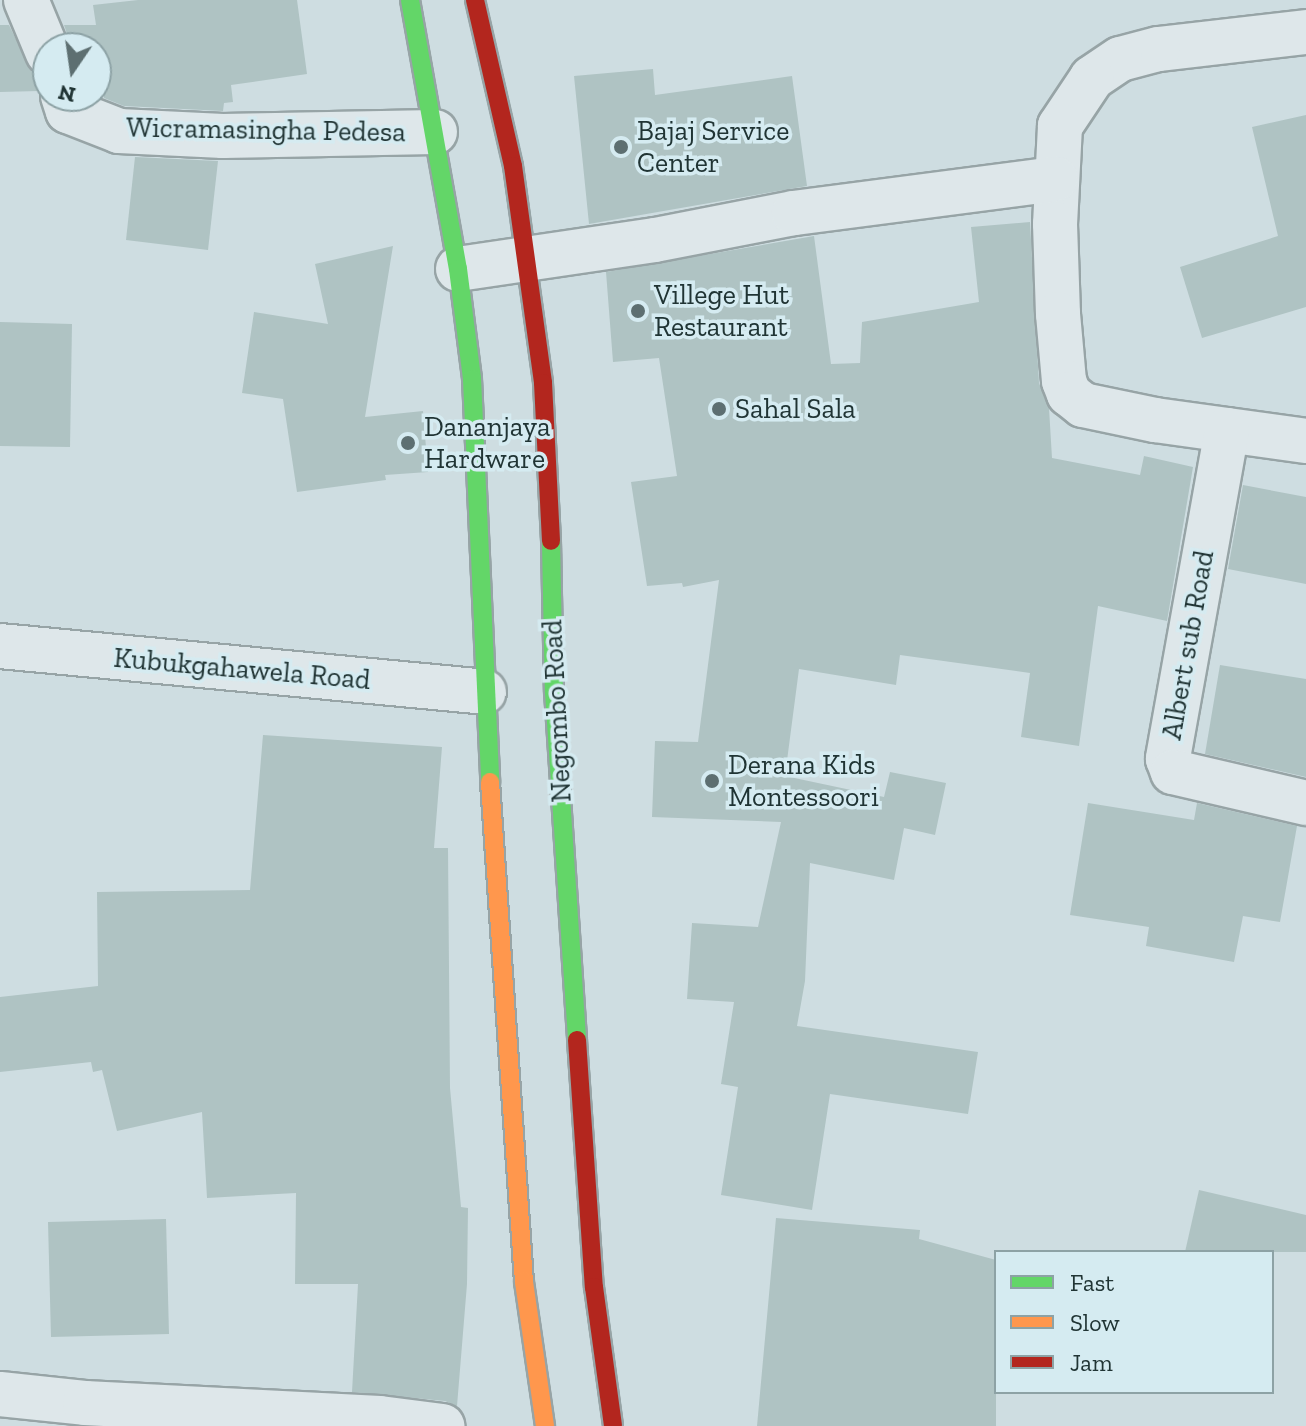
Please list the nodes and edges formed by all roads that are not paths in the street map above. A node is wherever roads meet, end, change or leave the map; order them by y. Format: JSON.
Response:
{"nodes":[{"id":1,"x":26,"y":0,"type":"edge"},
{"id":2,"x":410,"y":0,"type":"edge"},
{"id":3,"x":475,"y":0,"type":"edge"},
{"id":4,"x":39,"y":32,"type":"edge"},
{"id":5,"x":1306,"y":32,"type":"edge"},
{"id":6,"x":71,"y":112,"type":"edge"},
{"id":7,"x":435,"y":132,"type":"junction"},
{"id":8,"x":1056,"y":179,"type":"junction"},
{"id":9,"x":527,"y":259,"type":"junction"},
{"id":10,"x":458,"y":269,"type":"junction"},
{"id":11,"x":1227,"y":430,"type":"junction"},
{"id":12,"x":1306,"y":441,"type":"edge"},
{"id":13,"x":0,"y":646,"type":"edge"},
{"id":14,"x":484,"y":692,"type":"junction"},
{"id":15,"x":1306,"y":803,"type":"edge"},
{"id":16,"x":0,"y":1394,"type":"edge"},
{"id":17,"x":442,"y":1426,"type":"edge"},
{"id":18,"x":545,"y":1426,"type":"edge"},
{"id":19,"x":613,"y":1426,"type":"edge"}],
"edges":[{"from":1,"to":4,"type":"street"},
{"from":2,"to":7,"type":"highway"},
{"from":3,"to":9,"type":"highway","name":"Negombo Road"},
{"from":5,"to":8,"type":"street"},
{"from":6,"to":7,"type":"street","name":"Wicramasingha Pedesa"},
{"from":7,"to":10,"type":"highway"},
{"from":8,"to":9,"type":"street"},
{"from":8,"to":11,"type":"street"},
{"from":9,"to":10,"type":"street"},
{"from":9,"to":19,"type":"highway","name":"Negombo Road"},
{"from":10,"to":14,"type":"highway"},
{"from":11,"to":12,"type":"street"},
{"from":11,"to":15,"type":"street","name":"Albert sub Road"},
{"from":13,"to":14,"type":"street","name":"Kubukgahawela Road"},
{"from":14,"to":18,"type":"highway"},
{"from":16,"to":17,"type":"street"}]}
